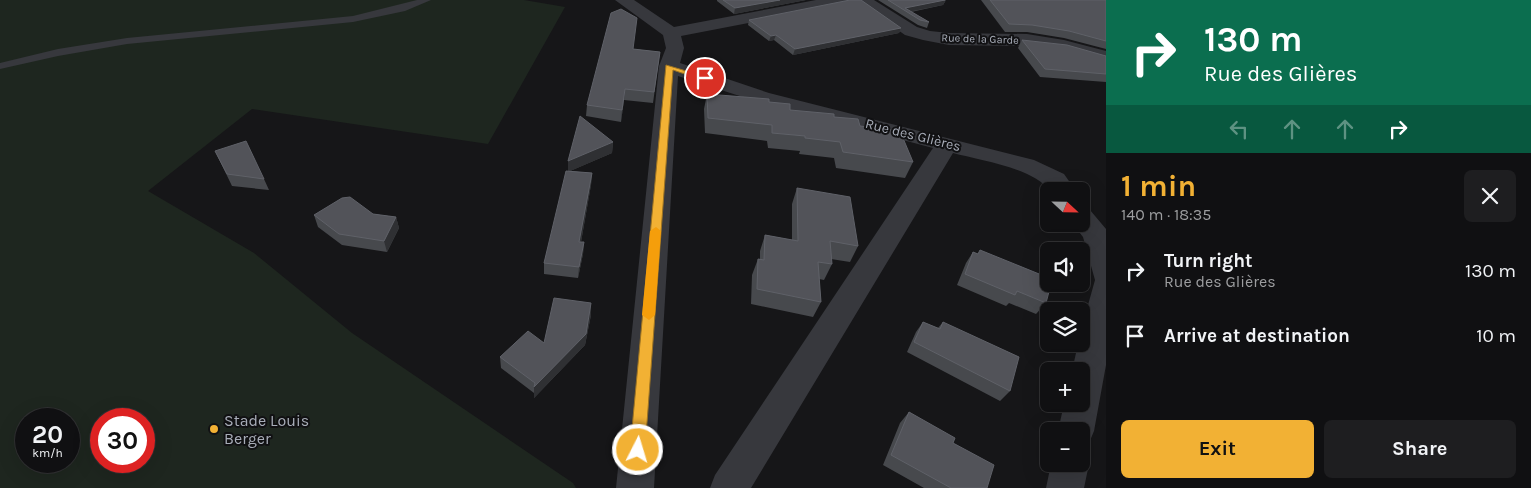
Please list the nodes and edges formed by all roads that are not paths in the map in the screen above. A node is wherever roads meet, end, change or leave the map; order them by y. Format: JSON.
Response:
{"nodes":[{"id":1,"x":426,"y":0,"type":"edge"},
{"id":2,"x":623,"y":0,"type":"edge"},
{"id":3,"x":842,"y":0,"type":"edge"},
{"id":4,"x":864,"y":0,"type":"edge"},
{"id":5,"x":671,"y":33,"type":"junction"},
{"id":6,"x":1106,"y":57,"type":"edge"},
{"id":7,"x":0,"y":66,"type":"edge"},
{"id":8,"x":669,"y":66,"type":"junction"},
{"id":9,"x":947,"y":144,"type":"junction"},
{"id":10,"x":1056,"y":182,"type":"edge"},
{"id":11,"x":1090,"y":227,"type":"edge"},
{"id":12,"x":1106,"y":274,"type":"edge"},
{"id":13,"x":1106,"y":286,"type":"edge"},
{"id":14,"x":1078,"y":422,"type":"edge"},
{"id":15,"x":1068,"y":472,"type":"edge"},
{"id":16,"x":635,"y":488,"type":"edge"},
{"id":17,"x":729,"y":488,"type":"edge"},
{"id":18,"x":1065,"y":488,"type":"edge"}],
"edges":[{"from":1,"to":7,"type":"lane"},
{"from":2,"to":5,"type":"street"},
{"from":3,"to":5,"type":"street"},
{"from":4,"to":6,"type":"street","name":"Rue de la Garde"},
{"from":5,"to":8,"type":"street"},
{"from":8,"to":9,"type":"street","name":"Rue des Glières"},
{"from":8,"to":16,"type":"street"},
{"from":9,"to":10,"type":"street","name":"Rue des Glières"},
{"from":9,"to":17,"type":"street"},
{"from":11,"to":12,"type":"street"},
{"from":13,"to":14,"type":"street"},
{"from":15,"to":18,"type":"street"}]}
